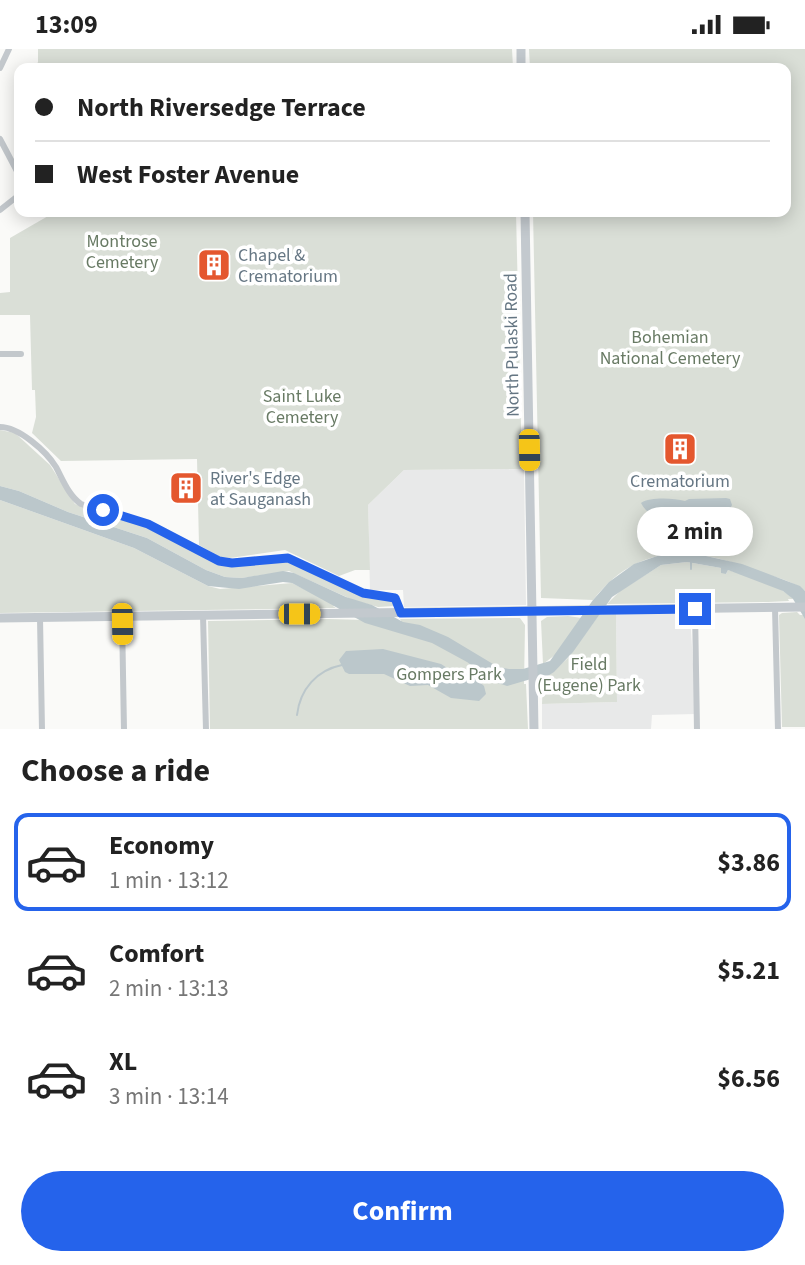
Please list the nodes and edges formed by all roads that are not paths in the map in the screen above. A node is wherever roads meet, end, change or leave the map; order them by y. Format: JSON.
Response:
{"nodes":[{"id":1,"x":9,"y":49,"type":"edge"},
{"id":2,"x":0,"y":68,"type":"edge"},
{"id":3,"x":0,"y":139,"type":"edge"},
{"id":4,"x":14,"y":166,"type":"edge"},
{"id":5,"x":14,"y":199,"type":"edge"},
{"id":6,"x":0,"y":210,"type":"edge"},
{"id":7,"x":525,"y":217,"type":"edge"},
{"id":8,"x":0,"y":354,"type":"edge"},
{"id":9,"x":21,"y":354,"type":"dead end"},
{"id":10,"x":0,"y":427,"type":"edge"},
{"id":11,"x":805,"y":607,"type":"edge"},
{"id":12,"x":775,"y":608,"type":"junction"},
{"id":13,"x":695,"y":609,"type":"junction"},
{"id":14,"x":533,"y":611,"type":"junction"},
{"id":15,"x":401,"y":613,"type":"junction"},
{"id":16,"x":203,"y":615,"type":"junction"},
{"id":17,"x":122,"y":617,"type":"junction"},
{"id":18,"x":0,"y":618,"type":"edge"},
{"id":19,"x":40,"y":618,"type":"junction"},
{"id":20,"x":41,"y":729,"type":"edge"},
{"id":21,"x":124,"y":729,"type":"edge"},
{"id":22,"x":206,"y":729,"type":"edge"},
{"id":23,"x":534,"y":729,"type":"edge"},
{"id":24,"x":697,"y":729,"type":"edge"},
{"id":25,"x":778,"y":729,"type":"edge"}],
"edges":[{"from":1,"to":2,"type":"street"},
{"from":3,"to":4,"type":"street"},
{"from":5,"to":6,"type":"street"},
{"from":7,"to":14,"type":"main road","name":"North Pulaski Road"},
{"from":8,"to":9,"type":"street"},
{"from":10,"to":15,"type":"street"},
{"from":11,"to":12,"type":"main road"},
{"from":12,"to":13,"type":"main road"},
{"from":12,"to":25,"type":"street"},
{"from":13,"to":14,"type":"main road"},
{"from":13,"to":24,"type":"street"},
{"from":14,"to":15,"type":"main road"},
{"from":14,"to":23,"type":"main road","name":"North Pulaski Road"},
{"from":15,"to":16,"type":"main road"},
{"from":16,"to":17,"type":"main road"},
{"from":16,"to":22,"type":"street"},
{"from":17,"to":19,"type":"main road"},
{"from":17,"to":21,"type":"street"},
{"from":18,"to":19,"type":"main road"},
{"from":19,"to":20,"type":"street"}]}
